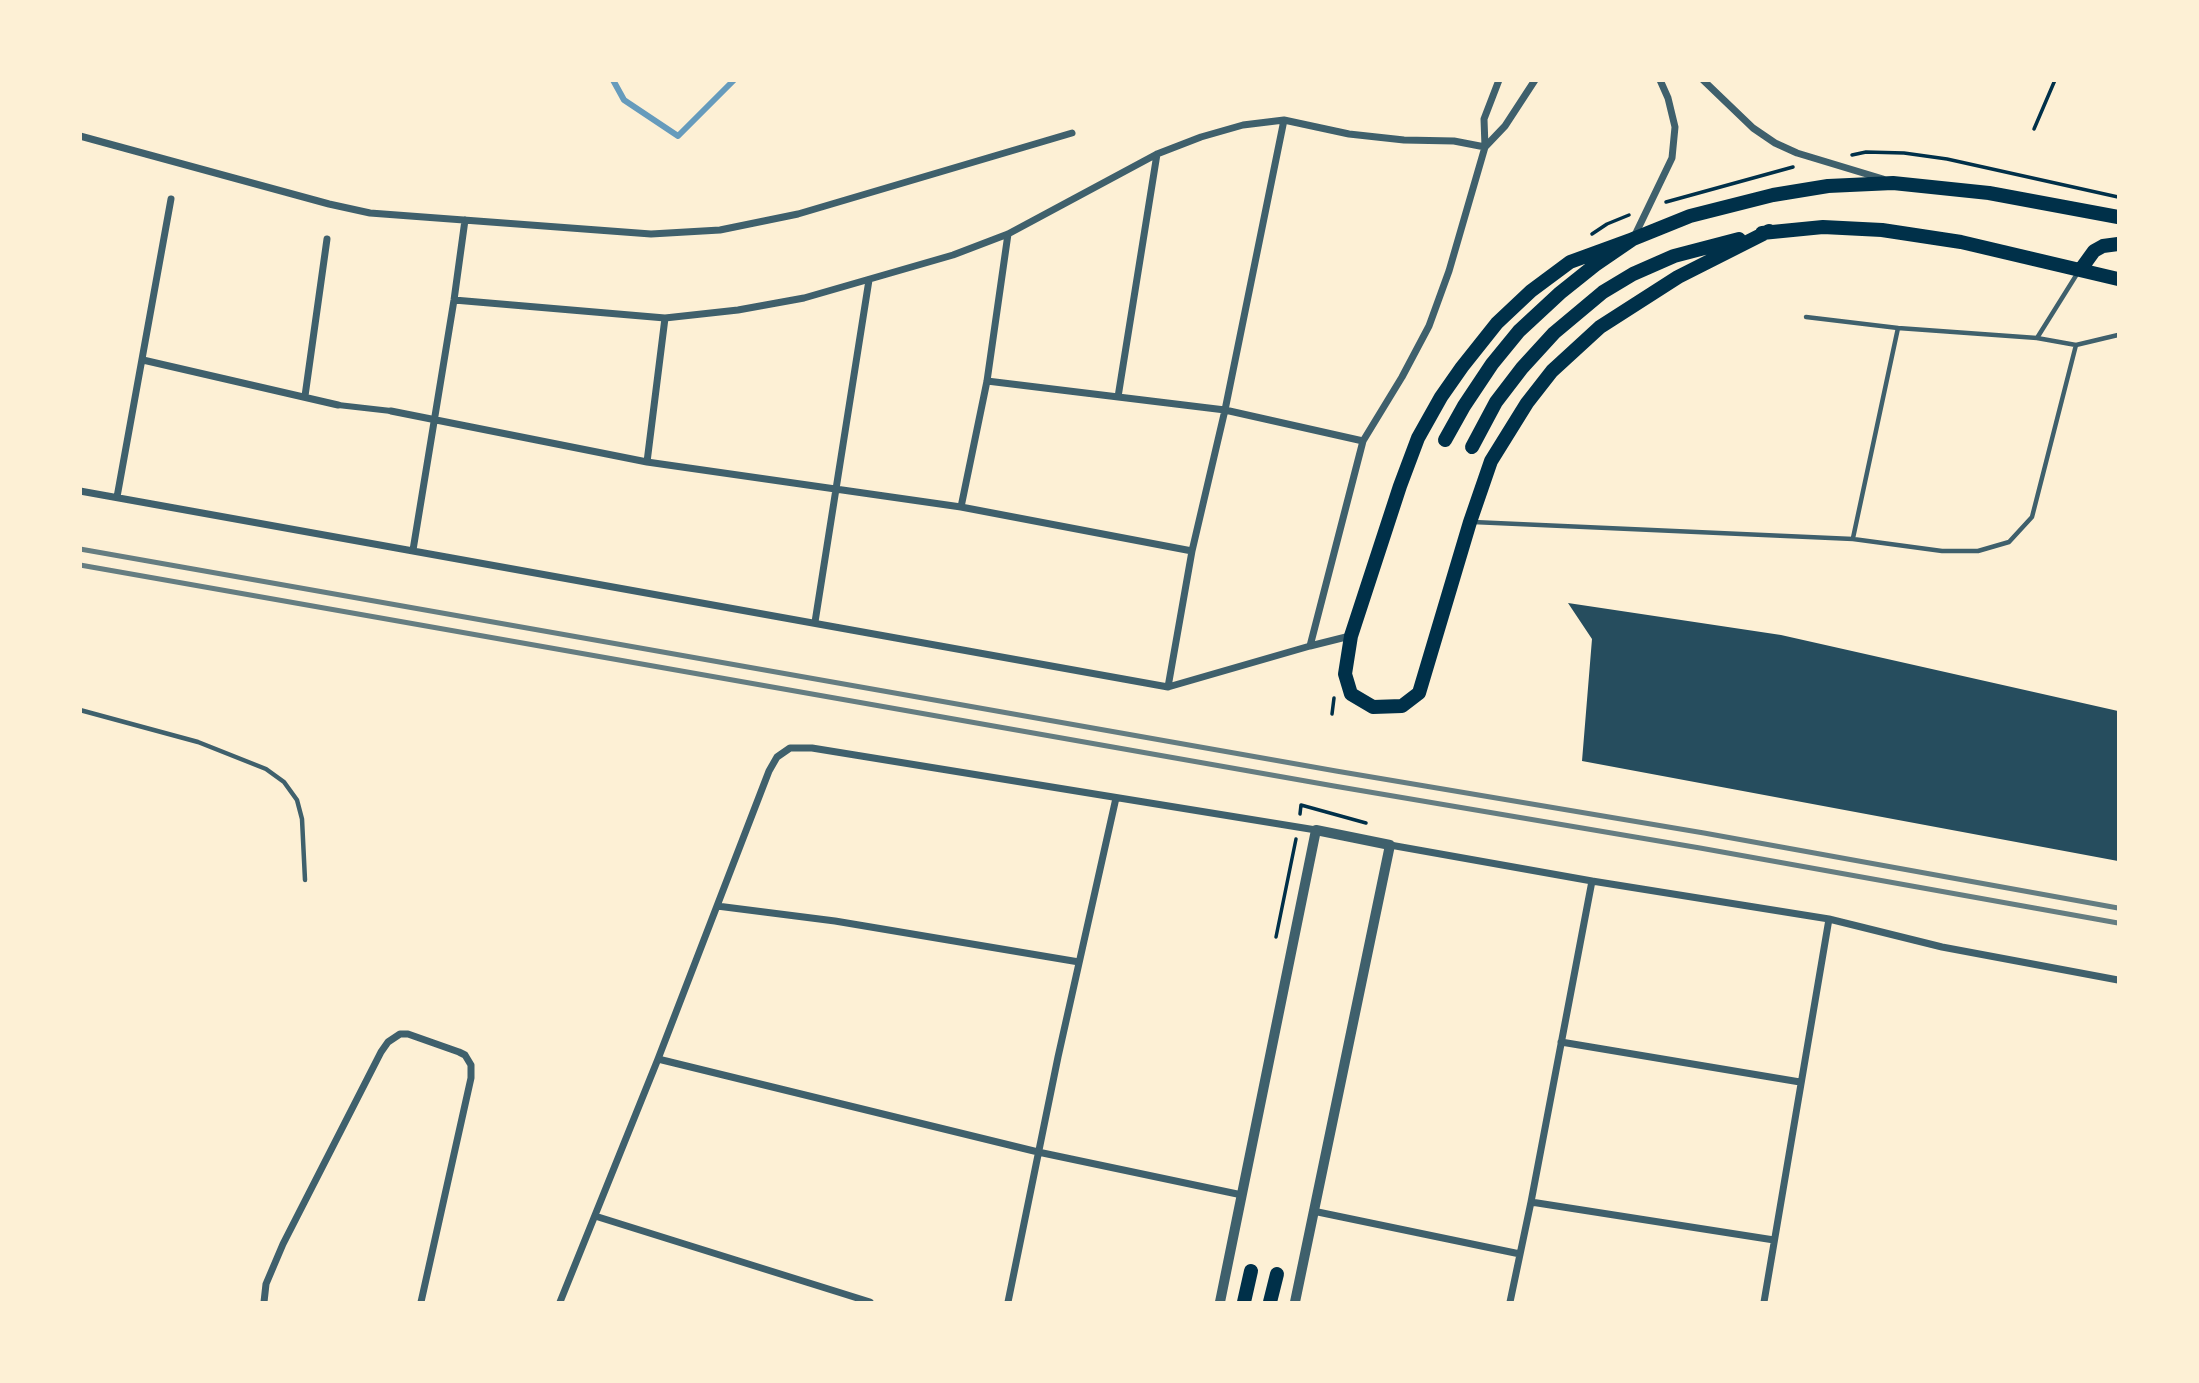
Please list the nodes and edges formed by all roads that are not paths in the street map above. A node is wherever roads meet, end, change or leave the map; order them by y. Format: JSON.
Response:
{"nodes":[{"id":1,"x":1499,"y":80,"type":"edge"},
{"id":2,"x":1535,"y":80,"type":"edge"},
{"id":3,"x":1660,"y":80,"type":"edge"},
{"id":4,"x":1703,"y":80,"type":"edge"},
{"id":5,"x":1283,"y":120,"type":"junction"},
{"id":6,"x":1072,"y":133,"type":"dead end"},
{"id":7,"x":80,"y":136,"type":"edge"},
{"id":8,"x":1485,"y":147,"type":"junction"},
{"id":9,"x":1157,"y":154,"type":"junction"},
{"id":10,"x":1893,"y":183,"type":"junction"},
{"id":11,"x":172,"y":199,"type":"dead end"},
{"id":12,"x":2119,"y":217,"type":"edge"},
{"id":13,"x":465,"y":220,"type":"junction"},
{"id":14,"x":1769,"y":232,"type":"junction"},
{"id":15,"x":1008,"y":234,"type":"junction"},
{"id":16,"x":327,"y":239,"type":"dead end"},
{"id":17,"x":1633,"y":239,"type":"junction"},
{"id":18,"x":2119,"y":244,"type":"edge"},
{"id":19,"x":2081,"y":269,"type":"junction"},
{"id":20,"x":2119,"y":279,"type":"edge"},
{"id":21,"x":869,"y":280,"type":"junction"},
{"id":22,"x":454,"y":300,"type":"junction"},
{"id":23,"x":1806,"y":317,"type":"dead end"},
{"id":24,"x":665,"y":318,"type":"junction"},
{"id":25,"x":1898,"y":328,"type":"junction"},
{"id":26,"x":2119,"y":335,"type":"edge"},
{"id":27,"x":2036,"y":338,"type":"junction"},
{"id":28,"x":2077,"y":345,"type":"junction"},
{"id":29,"x":143,"y":360,"type":"junction"},
{"id":30,"x":987,"y":381,"type":"junction"},
{"id":31,"x":305,"y":396,"type":"junction"},
{"id":32,"x":1118,"y":397,"type":"junction"},
{"id":33,"x":338,"y":405,"type":"joint"},
{"id":34,"x":1226,"y":410,"type":"junction"},
{"id":35,"x":391,"y":411,"type":"joint"},
{"id":36,"x":434,"y":418,"type":"junction"},
{"id":37,"x":1445,"y":440,"type":"dead end"},
{"id":38,"x":1363,"y":441,"type":"junction"},
{"id":39,"x":1472,"y":447,"type":"dead end"},
{"id":40,"x":647,"y":462,"type":"junction"},
{"id":41,"x":80,"y":491,"type":"edge"},
{"id":42,"x":836,"y":491,"type":"junction"},
{"id":43,"x":117,"y":498,"type":"junction"},
{"id":44,"x":961,"y":507,"type":"junction"},
{"id":45,"x":1470,"y":522,"type":"junction"},
{"id":46,"x":1853,"y":539,"type":"junction"},
{"id":47,"x":413,"y":550,"type":"junction"},
{"id":48,"x":1192,"y":551,"type":"junction"},
{"id":49,"x":815,"y":622,"type":"junction"},
{"id":50,"x":1351,"y":636,"type":"junction"},
{"id":51,"x":1310,"y":646,"type":"junction"},
{"id":52,"x":1168,"y":687,"type":"junction"},
{"id":53,"x":80,"y":710,"type":"edge"},
{"id":54,"x":1116,"y":798,"type":"junction"},
{"id":55,"x":1316,"y":830,"type":"junction"},
{"id":56,"x":1390,"y":845,"type":"junction"},
{"id":57,"x":305,"y":880,"type":"dead end"},
{"id":58,"x":1592,"y":881,"type":"junction"},
{"id":59,"x":716,"y":906,"type":"junction"},
{"id":60,"x":1829,"y":919,"type":"junction"},
{"id":61,"x":1079,"y":962,"type":"junction"},
{"id":62,"x":2119,"y":980,"type":"edge"},
{"id":63,"x":1561,"y":1042,"type":"junction"},
{"id":64,"x":658,"y":1059,"type":"junction"},
{"id":65,"x":1800,"y":1082,"type":"junction"},
{"id":66,"x":1038,"y":1152,"type":"junction"},
{"id":67,"x":1242,"y":1195,"type":"junction"},
{"id":68,"x":1531,"y":1202,"type":"junction"},
{"id":69,"x":1313,"y":1211,"type":"junction"},
{"id":70,"x":595,"y":1216,"type":"junction"},
{"id":71,"x":1774,"y":1240,"type":"junction"},
{"id":72,"x":1521,"y":1254,"type":"junction"},
{"id":73,"x":1251,"y":1271,"type":"dead end"},
{"id":74,"x":1277,"y":1273,"type":"dead end"},
{"id":75,"x":264,"y":1303,"type":"edge"},
{"id":76,"x":421,"y":1303,"type":"edge"},
{"id":77,"x":560,"y":1303,"type":"edge"},
{"id":78,"x":870,"y":1303,"type":"edge"},
{"id":79,"x":1007,"y":1303,"type":"edge"},
{"id":80,"x":1220,"y":1303,"type":"edge"},
{"id":81,"x":1244,"y":1303,"type":"edge"},
{"id":82,"x":1270,"y":1303,"type":"edge"},
{"id":83,"x":1295,"y":1303,"type":"edge"},
{"id":84,"x":1510,"y":1303,"type":"edge"},
{"id":85,"x":1764,"y":1303,"type":"edge"}],
"edges":[{"from":1,"to":8,"type":"street"},
{"from":2,"to":8,"type":"street"},
{"from":3,"to":17,"type":"street"},
{"from":4,"to":10,"type":"street"},
{"from":5,"to":8,"type":"street"},
{"from":5,"to":9,"type":"street"},
{"from":5,"to":34,"type":"street"},
{"from":6,"to":13,"type":"street"},
{"from":7,"to":13,"type":"street"},
{"from":8,"to":38,"type":"street"},
{"from":9,"to":15,"type":"street"},
{"from":9,"to":32,"type":"street"},
{"from":10,"to":12,"type":"main road"},
{"from":10,"to":17,"type":"main road"},
{"from":11,"to":29,"type":"street"},
{"from":13,"to":22,"type":"street"},
{"from":14,"to":19,"type":"main road"},
{"from":14,"to":39,"type":"main road"},
{"from":14,"to":45,"type":"main road"},
{"from":15,"to":21,"type":"street"},
{"from":15,"to":30,"type":"street"},
{"from":16,"to":31,"type":"street"},
{"from":17,"to":37,"type":"main road"},
{"from":17,"to":50,"type":"main road"},
{"from":18,"to":19,"type":"main road"},
{"from":19,"to":20,"type":"main road"},
{"from":19,"to":27,"type":"lane"},
{"from":21,"to":24,"type":"street"},
{"from":21,"to":42,"type":"street"},
{"from":22,"to":24,"type":"street"},
{"from":22,"to":36,"type":"street"},
{"from":23,"to":25,"type":"lane"},
{"from":24,"to":40,"type":"street"},
{"from":25,"to":27,"type":"lane"},
{"from":25,"to":46,"type":"lane"},
{"from":26,"to":28,"type":"lane"},
{"from":27,"to":28,"type":"lane"},
{"from":28,"to":46,"type":"lane"},
{"from":29,"to":31,"type":"street"},
{"from":29,"to":43,"type":"street"},
{"from":30,"to":32,"type":"street"},
{"from":30,"to":44,"type":"street"},
{"from":31,"to":33,"type":"street"},
{"from":32,"to":34,"type":"street"},
{"from":33,"to":35,"type":"street"},
{"from":34,"to":38,"type":"street"},
{"from":34,"to":48,"type":"street"},
{"from":35,"to":36,"type":"street"},
{"from":36,"to":40,"type":"street"},
{"from":36,"to":47,"type":"street"},
{"from":38,"to":51,"type":"street"},
{"from":40,"to":42,"type":"street"},
{"from":41,"to":43,"type":"street"},
{"from":42,"to":44,"type":"street"},
{"from":42,"to":49,"type":"street"},
{"from":43,"to":47,"type":"street"},
{"from":44,"to":48,"type":"street"},
{"from":45,"to":46,"type":"lane"},
{"from":45,"to":50,"type":"main road"},
{"from":47,"to":49,"type":"street"},
{"from":48,"to":52,"type":"street"},
{"from":49,"to":52,"type":"street"},
{"from":50,"to":51,"type":"street"},
{"from":51,"to":52,"type":"street"},
{"from":53,"to":57,"type":"lane"},
{"from":54,"to":55,"type":"street"},
{"from":54,"to":59,"type":"street"},
{"from":54,"to":61,"type":"street"},
{"from":55,"to":56,"type":"street"},
{"from":55,"to":67,"type":"street"},
{"from":56,"to":58,"type":"street"},
{"from":56,"to":69,"type":"street"},
{"from":58,"to":60,"type":"street"},
{"from":58,"to":63,"type":"street"},
{"from":59,"to":61,"type":"street"},
{"from":59,"to":64,"type":"street"},
{"from":60,"to":62,"type":"street"},
{"from":60,"to":65,"type":"street"},
{"from":61,"to":66,"type":"street"},
{"from":63,"to":65,"type":"street"},
{"from":63,"to":68,"type":"street"},
{"from":64,"to":66,"type":"street"},
{"from":64,"to":70,"type":"street"},
{"from":65,"to":71,"type":"street"},
{"from":66,"to":67,"type":"street"},
{"from":66,"to":79,"type":"street"},
{"from":67,"to":80,"type":"street"},
{"from":68,"to":71,"type":"street"},
{"from":68,"to":72,"type":"street"},
{"from":69,"to":72,"type":"street"},
{"from":69,"to":83,"type":"street"},
{"from":70,"to":77,"type":"street"},
{"from":70,"to":78,"type":"street"},
{"from":71,"to":85,"type":"street"},
{"from":72,"to":84,"type":"street"},
{"from":73,"to":81,"type":"main road"},
{"from":74,"to":82,"type":"main road"},
{"from":75,"to":76,"type":"street"}]}
